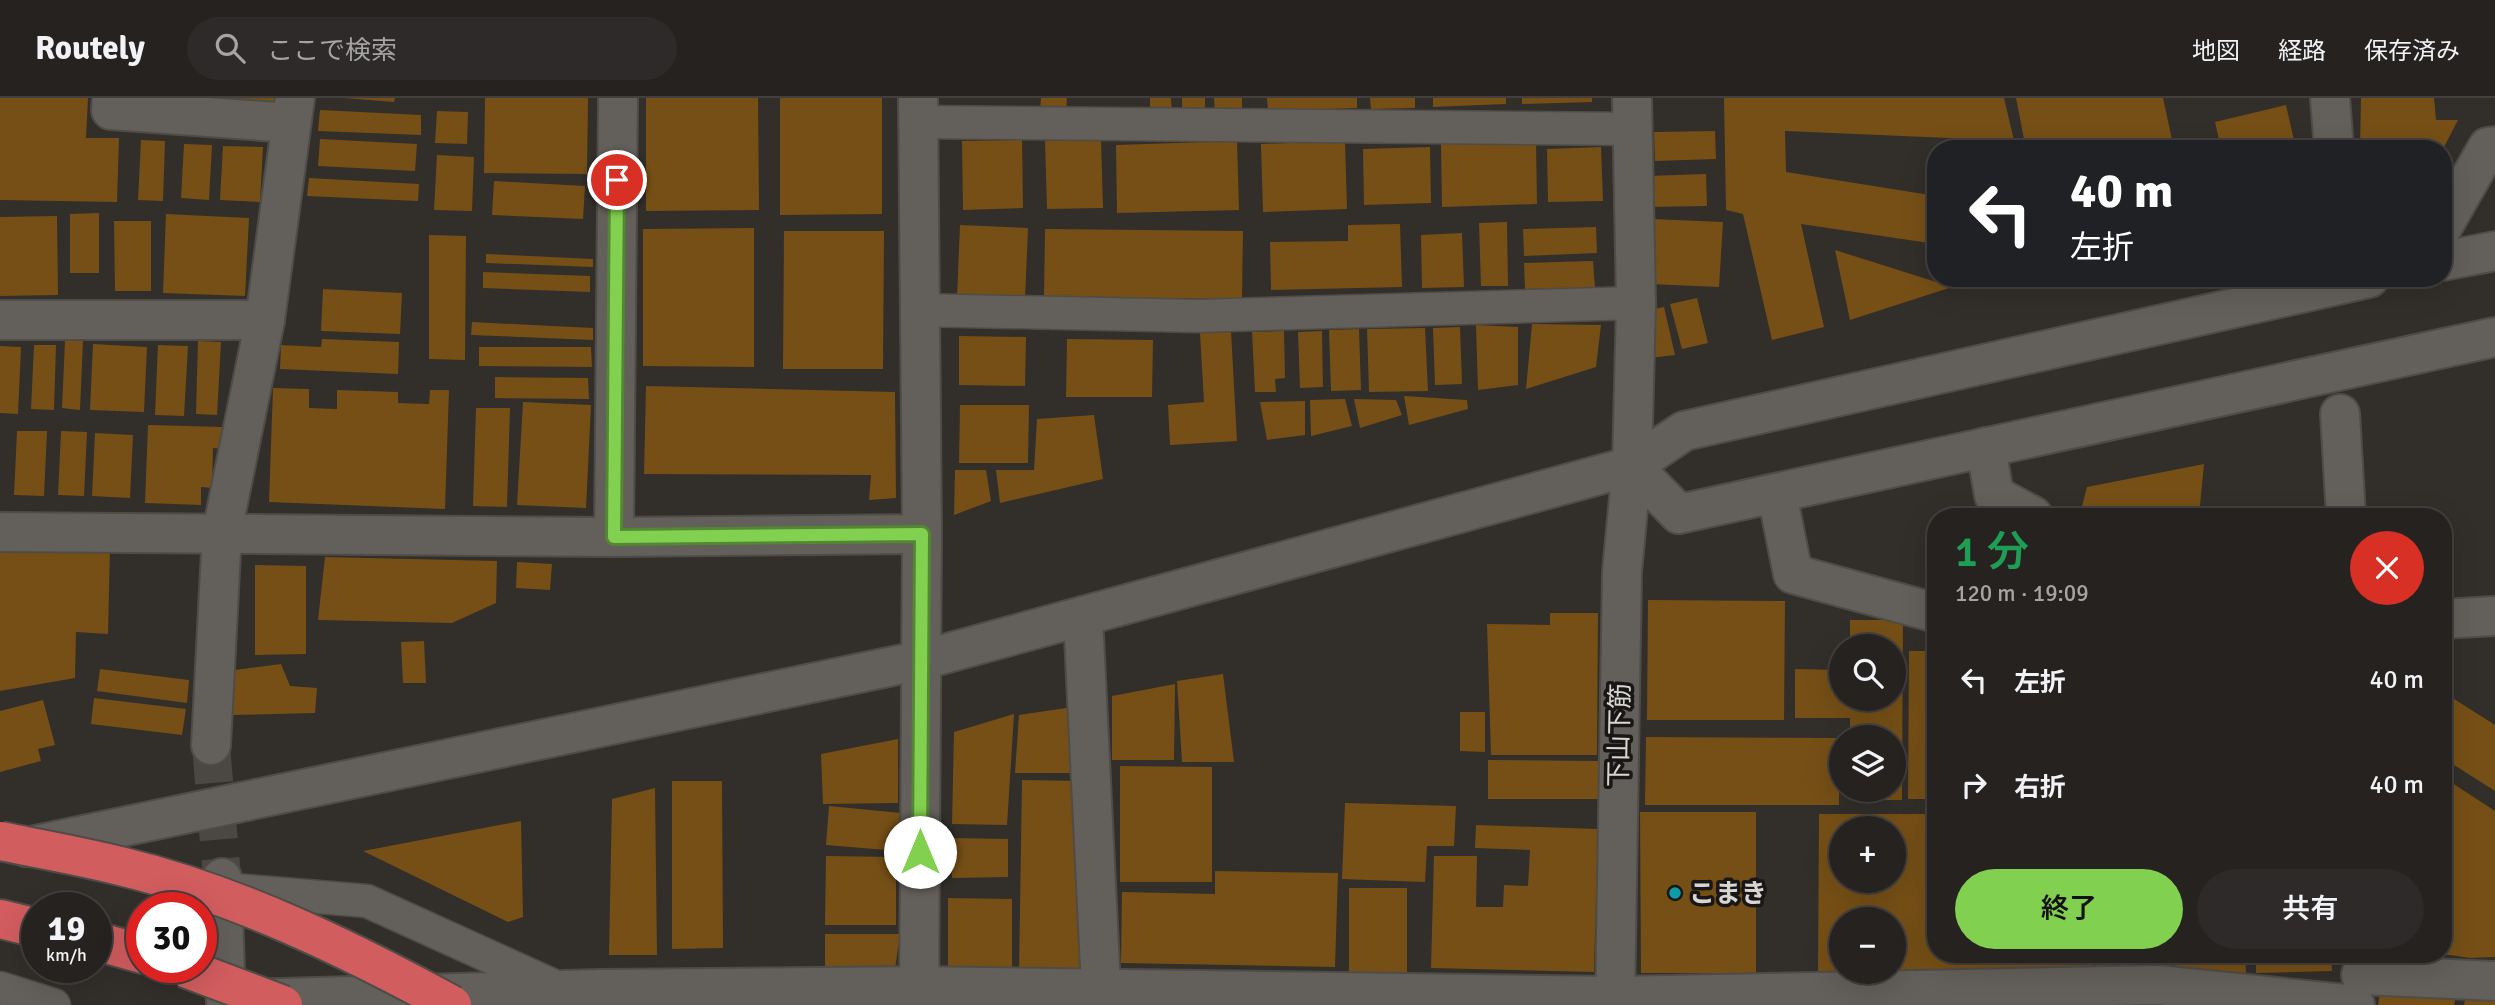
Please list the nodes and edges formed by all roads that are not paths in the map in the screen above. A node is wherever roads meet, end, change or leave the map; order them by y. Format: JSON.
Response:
{"nodes":[{"id":1,"x":112,"y":98,"type":"edge"},
{"id":2,"x":618,"y":98,"type":"edge"},
{"id":3,"x":2330,"y":98,"type":"edge"},
{"id":4,"x":293,"y":110,"type":"edge"},
{"id":5,"x":918,"y":110,"type":"edge"},
{"id":6,"x":1632,"y":113,"type":"edge"},
{"id":7,"x":2333,"y":140,"type":"edge"},
{"id":8,"x":2495,"y":146,"type":"edge"},
{"id":9,"x":2452,"y":210,"type":"edge"},
{"id":10,"x":2495,"y":251,"type":"edge"},
{"id":11,"x":2452,"y":259,"type":"edge"},
{"id":12,"x":2322,"y":287,"type":"edge"},
{"id":13,"x":1636,"y":303,"type":"junction"},
{"id":14,"x":918,"y":310,"type":"junction"},
{"id":15,"x":0,"y":320,"type":"edge"},
{"id":16,"x":265,"y":320,"type":"junction"},
{"id":17,"x":2495,"y":337,"type":"edge"},
{"id":18,"x":2340,"y":414,"type":"dead end"},
{"id":19,"x":1986,"y":447,"type":"junction"},
{"id":20,"x":1632,"y":466,"type":"junction"},
{"id":21,"x":1777,"y":494,"type":"junction"},
{"id":22,"x":2018,"y":508,"type":"edge"},
{"id":23,"x":2346,"y":508,"type":"edge"},
{"id":24,"x":0,"y":532,"type":"edge"},
{"id":25,"x":222,"y":532,"type":"junction"},
{"id":26,"x":922,"y":534,"type":"junction"},
{"id":27,"x":614,"y":537,"type":"junction"},
{"id":28,"x":1927,"y":611,"type":"edge"},
{"id":29,"x":1083,"y":616,"type":"junction"},
{"id":30,"x":2495,"y":616,"type":"edge"},
{"id":31,"x":2452,"y":618,"type":"edge"},
{"id":32,"x":922,"y":660,"type":"junction"},
{"id":33,"x":211,"y":745,"type":"tunnel mouth"},
{"id":34,"x":0,"y":841,"type":"edge"},
{"id":35,"x":0,"y":852,"type":"edge"},
{"id":36,"x":223,"y":883,"type":"joint"},
{"id":37,"x":0,"y":919,"type":"edge"},
{"id":38,"x":21,"y":924,"type":"edge"},
{"id":39,"x":217,"y":980,"type":"edge"},
{"id":40,"x":2158,"y":981,"type":"edge"},
{"id":41,"x":2495,"y":981,"type":"edge"},
{"id":42,"x":2358,"y":985,"type":"edge"},
{"id":43,"x":0,"y":988,"type":"edge"},
{"id":44,"x":1101,"y":988,"type":"junction"},
{"id":45,"x":919,"y":995,"type":"edge"},
{"id":46,"x":573,"y":997,"type":"edge"},
{"id":47,"x":1615,"y":1000,"type":"edge"},
{"id":48,"x":226,"y":1002,"type":"edge"},
{"id":49,"x":54,"y":1005,"type":"edge"},
{"id":50,"x":283,"y":1005,"type":"edge"},
{"id":51,"x":452,"y":1005,"type":"edge"}],
"edges":[{"from":1,"to":4,"type":"street"},
{"from":2,"to":27,"type":"street"},
{"from":3,"to":7,"type":"street"},
{"from":4,"to":16,"type":"street"},
{"from":5,"to":6,"type":"lane"},
{"from":5,"to":14,"type":"street"},
{"from":6,"to":13,"type":"street","name":"下山下筋"},
{"from":8,"to":9,"type":"street"},
{"from":10,"to":11,"type":"street"},
{"from":12,"to":20,"type":"street"},
{"from":13,"to":14,"type":"lane"},
{"from":13,"to":20,"type":"street","name":"下山下筋"},
{"from":14,"to":26,"type":"street"},
{"from":15,"to":16,"type":"street"},
{"from":16,"to":25,"type":"street"},
{"from":17,"to":19,"type":"street"},
{"from":18,"to":23,"type":"street"},
{"from":19,"to":21,"type":"street"},
{"from":19,"to":22,"type":"street"},
{"from":20,"to":21,"type":"street"},
{"from":20,"to":29,"type":"street"},
{"from":20,"to":47,"type":"street","name":"下山下筋"},
{"from":21,"to":28,"type":"street"},
{"from":24,"to":25,"type":"street"},
{"from":25,"to":27,"type":"street"},
{"from":25,"to":33,"type":"street"},
{"from":26,"to":27,"type":"street"},
{"from":26,"to":32,"type":"street"},
{"from":29,"to":32,"type":"street"},
{"from":29,"to":44,"type":"street"},
{"from":30,"to":31,"type":"street"},
{"from":32,"to":35,"type":"street"},
{"from":32,"to":45,"type":"street"},
{"from":34,"to":51,"type":"highway","bridge":true},
{"from":36,"to":46,"type":"lane"},
{"from":36,"to":48,"type":"street"},
{"from":37,"to":38,"type":"highway"},
{"from":39,"to":50,"type":"highway","bridge":true},
{"from":40,"to":42,"type":"street"},
{"from":40,"to":47,"type":"street"},
{"from":41,"to":42,"type":"street"},
{"from":43,"to":49,"type":"lane"},
{"from":44,"to":45,"type":"street"},
{"from":44,"to":47,"type":"street"},
{"from":45,"to":46,"type":"street"},
{"from":46,"to":48,"type":"street"}]}
